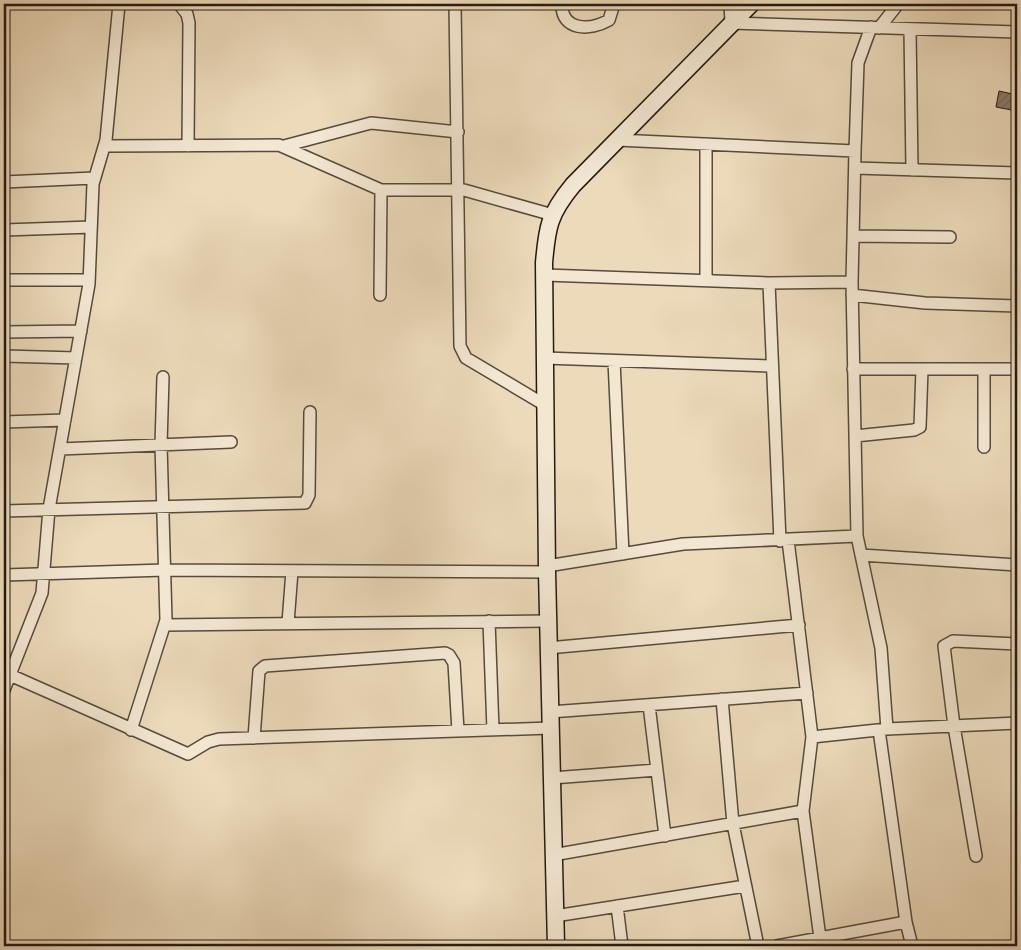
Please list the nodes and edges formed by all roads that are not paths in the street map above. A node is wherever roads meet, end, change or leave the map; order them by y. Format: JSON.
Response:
{"nodes":[{"id":1,"x":119,"y":4,"type":"edge"},
{"id":2,"x":179,"y":4,"type":"edge"},
{"id":3,"x":455,"y":4,"type":"edge"},
{"id":4,"x":562,"y":4,"type":"edge"},
{"id":5,"x":614,"y":4,"type":"edge"},
{"id":6,"x":730,"y":4,"type":"edge"},
{"id":7,"x":751,"y":4,"type":"edge"},
{"id":8,"x":898,"y":4,"type":"edge"},
{"id":9,"x":731,"y":24,"type":"junction"},
{"id":10,"x":874,"y":28,"type":"junction"},
{"id":11,"x":910,"y":30,"type":"junction"},
{"id":12,"x":1017,"y":32,"type":"edge"},
{"id":13,"x":458,"y":132,"type":"junction"},
{"id":14,"x":617,"y":140,"type":"junction"},
{"id":15,"x":706,"y":144,"type":"junction"},
{"id":16,"x":105,"y":146,"type":"junction"},
{"id":17,"x":188,"y":146,"type":"junction"},
{"id":18,"x":284,"y":146,"type":"junction"},
{"id":19,"x":855,"y":151,"type":"junction"},
{"id":20,"x":855,"y":168,"type":"junction"},
{"id":21,"x":912,"y":170,"type":"junction"},
{"id":22,"x":1017,"y":173,"type":"edge"},
{"id":23,"x":94,"y":178,"type":"junction"},
{"id":24,"x":4,"y":182,"type":"edge"},
{"id":25,"x":459,"y":189,"type":"junction"},
{"id":26,"x":381,"y":190,"type":"junction"},
{"id":27,"x":553,"y":214,"type":"junction"},
{"id":28,"x":91,"y":227,"type":"junction"},
{"id":29,"x":4,"y":230,"type":"edge"},
{"id":30,"x":853,"y":236,"type":"junction"},
{"id":31,"x":950,"y":237,"type":"dead end"},
{"id":32,"x":544,"y":275,"type":"junction"},
{"id":33,"x":4,"y":280,"type":"edge"},
{"id":34,"x":89,"y":280,"type":"junction"},
{"id":35,"x":706,"y":280,"type":"junction"},
{"id":36,"x":852,"y":282,"type":"junction"},
{"id":37,"x":768,"y":283,"type":"junction"},
{"id":38,"x":380,"y":295,"type":"dead end"},
{"id":39,"x":852,"y":295,"type":"junction"},
{"id":40,"x":1017,"y":306,"type":"edge"},
{"id":41,"x":81,"y":331,"type":"junction"},
{"id":42,"x":4,"y":332,"type":"edge"},
{"id":43,"x":4,"y":356,"type":"edge"},
{"id":44,"x":76,"y":358,"type":"junction"},
{"id":45,"x":545,"y":358,"type":"junction"},
{"id":46,"x":614,"y":361,"type":"junction"},
{"id":47,"x":772,"y":366,"type":"junction"},
{"id":48,"x":922,"y":369,"type":"junction"},
{"id":49,"x":984,"y":369,"type":"junction"},
{"id":50,"x":1017,"y":369,"type":"edge"},
{"id":51,"x":853,"y":370,"type":"junction"},
{"id":52,"x":163,"y":377,"type":"dead end"},
{"id":53,"x":545,"y":405,"type":"junction"},
{"id":54,"x":310,"y":412,"type":"dead end"},
{"id":55,"x":65,"y":420,"type":"junction"},
{"id":56,"x":4,"y":422,"type":"edge"},
{"id":57,"x":855,"y":436,"type":"junction"},
{"id":58,"x":231,"y":442,"type":"dead end"},
{"id":59,"x":161,"y":445,"type":"junction"},
{"id":60,"x":984,"y":447,"type":"dead end"},
{"id":61,"x":60,"y":449,"type":"junction"},
{"id":62,"x":163,"y":508,"type":"junction"},
{"id":63,"x":49,"y":509,"type":"junction"},
{"id":64,"x":4,"y":511,"type":"edge"},
{"id":65,"x":857,"y":536,"type":"junction"},
{"id":66,"x":784,"y":541,"type":"junction"},
{"id":67,"x":623,"y":554,"type":"junction"},
{"id":68,"x":861,"y":555,"type":"junction"},
{"id":69,"x":1017,"y":565,"type":"edge"},
{"id":70,"x":546,"y":569,"type":"junction"},
{"id":71,"x":165,"y":570,"type":"junction"},
{"id":72,"x":292,"y":571,"type":"junction"},
{"id":73,"x":44,"y":573,"type":"junction"},
{"id":74,"x":4,"y":575,"type":"edge"},
{"id":75,"x":489,"y":621,"type":"junction"},
{"id":76,"x":548,"y":621,"type":"junction"},
{"id":77,"x":288,"y":623,"type":"junction"},
{"id":78,"x":165,"y":625,"type":"junction"},
{"id":79,"x":799,"y":625,"type":"junction"},
{"id":80,"x":1017,"y":644,"type":"edge"},
{"id":81,"x":548,"y":648,"type":"junction"},
{"id":82,"x":10,"y":675,"type":"junction"},
{"id":83,"x":4,"y":690,"type":"edge"},
{"id":84,"x":807,"y":693,"type":"junction"},
{"id":85,"x":722,"y":700,"type":"junction"},
{"id":86,"x":649,"y":705,"type":"junction"},
{"id":87,"x":550,"y":720,"type":"junction"},
{"id":88,"x":1017,"y":723,"type":"edge"},
{"id":89,"x":954,"y":726,"type":"junction"},
{"id":90,"x":130,"y":730,"type":"junction"},
{"id":91,"x":493,"y":730,"type":"junction"},
{"id":92,"x":883,"y":730,"type":"junction"},
{"id":93,"x":458,"y":731,"type":"junction"},
{"id":94,"x":812,"y":737,"type":"junction"},
{"id":95,"x":254,"y":738,"type":"junction"},
{"id":96,"x":657,"y":770,"type":"junction"},
{"id":97,"x":552,"y":778,"type":"junction"},
{"id":98,"x":803,"y":811,"type":"junction"},
{"id":99,"x":733,"y":824,"type":"junction"},
{"id":100,"x":665,"y":836,"type":"junction"},
{"id":101,"x":553,"y":855,"type":"junction"},
{"id":102,"x":976,"y":856,"type":"dead end"},
{"id":103,"x":746,"y":886,"type":"junction"},
{"id":104,"x":618,"y":906,"type":"junction"},
{"id":105,"x":555,"y":916,"type":"junction"},
{"id":106,"x":906,"y":922,"type":"junction"},
{"id":107,"x":820,"y":938,"type":"junction"},
{"id":108,"x":556,"y":946,"type":"edge"},
{"id":109,"x":622,"y":946,"type":"edge"},
{"id":110,"x":758,"y":946,"type":"edge"},
{"id":111,"x":777,"y":946,"type":"edge"},
{"id":112,"x":912,"y":946,"type":"edge"}],
"edges":[{"from":1,"to":16,"type":"street"},
{"from":2,"to":17,"type":"street"},
{"from":3,"to":13,"type":"street"},
{"from":4,"to":5,"type":"street"},
{"from":6,"to":9,"type":"street"},
{"from":7,"to":9,"type":"street"},
{"from":8,"to":10,"type":"street"},
{"from":9,"to":10,"type":"street"},
{"from":9,"to":14,"type":"street"},
{"from":10,"to":11,"type":"street"},
{"from":10,"to":19,"type":"street"},
{"from":11,"to":12,"type":"street"},
{"from":11,"to":21,"type":"street"},
{"from":13,"to":18,"type":"street"},
{"from":13,"to":25,"type":"street"},
{"from":14,"to":15,"type":"street"},
{"from":14,"to":27,"type":"street"},
{"from":15,"to":19,"type":"street"},
{"from":15,"to":35,"type":"street"},
{"from":16,"to":17,"type":"street"},
{"from":16,"to":23,"type":"street"},
{"from":17,"to":18,"type":"street"},
{"from":18,"to":26,"type":"street"},
{"from":19,"to":20,"type":"street"},
{"from":20,"to":21,"type":"street"},
{"from":20,"to":30,"type":"street"},
{"from":21,"to":22,"type":"street"},
{"from":23,"to":24,"type":"street"},
{"from":23,"to":28,"type":"street"},
{"from":25,"to":26,"type":"street"},
{"from":25,"to":27,"type":"street"},
{"from":25,"to":53,"type":"street"},
{"from":26,"to":38,"type":"street"},
{"from":27,"to":32,"type":"street"},
{"from":28,"to":29,"type":"street"},
{"from":28,"to":34,"type":"street"},
{"from":30,"to":31,"type":"street"},
{"from":30,"to":36,"type":"street"},
{"from":32,"to":35,"type":"street"},
{"from":32,"to":45,"type":"street"},
{"from":33,"to":34,"type":"street"},
{"from":34,"to":41,"type":"street"},
{"from":35,"to":37,"type":"street"},
{"from":36,"to":37,"type":"street"},
{"from":36,"to":39,"type":"street"},
{"from":37,"to":47,"type":"street"},
{"from":39,"to":40,"type":"street"},
{"from":39,"to":51,"type":"street"},
{"from":41,"to":42,"type":"street"},
{"from":41,"to":44,"type":"street"},
{"from":43,"to":44,"type":"street"},
{"from":44,"to":55,"type":"street"},
{"from":45,"to":46,"type":"street"},
{"from":45,"to":53,"type":"street"},
{"from":46,"to":47,"type":"street"},
{"from":46,"to":67,"type":"street"},
{"from":47,"to":66,"type":"street"},
{"from":48,"to":49,"type":"street"},
{"from":48,"to":51,"type":"street"},
{"from":48,"to":57,"type":"street"},
{"from":49,"to":50,"type":"street"},
{"from":49,"to":60,"type":"street"},
{"from":51,"to":57,"type":"street"},
{"from":52,"to":59,"type":"street"},
{"from":53,"to":70,"type":"street"},
{"from":54,"to":62,"type":"street"},
{"from":55,"to":56,"type":"street"},
{"from":55,"to":61,"type":"street"},
{"from":57,"to":65,"type":"street"},
{"from":58,"to":59,"type":"street"},
{"from":59,"to":61,"type":"street"},
{"from":59,"to":62,"type":"street"},
{"from":61,"to":63,"type":"street"},
{"from":62,"to":63,"type":"street"},
{"from":62,"to":71,"type":"street"},
{"from":63,"to":64,"type":"street"},
{"from":63,"to":73,"type":"street"},
{"from":65,"to":66,"type":"street"},
{"from":65,"to":68,"type":"street"},
{"from":66,"to":67,"type":"street"},
{"from":66,"to":79,"type":"street"},
{"from":67,"to":70,"type":"street"},
{"from":68,"to":69,"type":"street"},
{"from":68,"to":92,"type":"street"},
{"from":70,"to":72,"type":"street"},
{"from":70,"to":76,"type":"street"},
{"from":71,"to":72,"type":"street"},
{"from":71,"to":73,"type":"street"},
{"from":71,"to":78,"type":"street"},
{"from":72,"to":77,"type":"street"},
{"from":73,"to":74,"type":"street"},
{"from":73,"to":82,"type":"street"},
{"from":75,"to":76,"type":"street"},
{"from":75,"to":77,"type":"street"},
{"from":75,"to":91,"type":"street"},
{"from":76,"to":81,"type":"street"},
{"from":77,"to":78,"type":"street"},
{"from":78,"to":90,"type":"street"},
{"from":79,"to":81,"type":"street"},
{"from":79,"to":84,"type":"street"},
{"from":80,"to":89,"type":"street"},
{"from":81,"to":87,"type":"street"},
{"from":82,"to":83,"type":"street"},
{"from":82,"to":90,"type":"street"},
{"from":84,"to":85,"type":"street"},
{"from":84,"to":94,"type":"street"},
{"from":85,"to":86,"type":"street"},
{"from":85,"to":99,"type":"street"},
{"from":86,"to":87,"type":"street"},
{"from":86,"to":96,"type":"street"},
{"from":87,"to":91,"type":"street"},
{"from":87,"to":97,"type":"street"},
{"from":88,"to":89,"type":"street"},
{"from":89,"to":92,"type":"street"},
{"from":89,"to":102,"type":"street"},
{"from":90,"to":95,"type":"street"},
{"from":91,"to":93,"type":"street"},
{"from":92,"to":94,"type":"street"},
{"from":92,"to":106,"type":"street"},
{"from":93,"to":95,"type":"street"},
{"from":93,"to":95,"type":"street"},
{"from":94,"to":98,"type":"street"},
{"from":96,"to":97,"type":"street"},
{"from":96,"to":100,"type":"street"},
{"from":97,"to":101,"type":"street"},
{"from":98,"to":99,"type":"street"},
{"from":98,"to":107,"type":"street"},
{"from":99,"to":100,"type":"street"},
{"from":99,"to":103,"type":"street"},
{"from":100,"to":101,"type":"street"},
{"from":101,"to":105,"type":"street"},
{"from":103,"to":104,"type":"street"},
{"from":103,"to":110,"type":"street"},
{"from":104,"to":105,"type":"street"},
{"from":104,"to":109,"type":"street"},
{"from":105,"to":108,"type":"street"},
{"from":106,"to":107,"type":"street"},
{"from":106,"to":112,"type":"street"},
{"from":107,"to":111,"type":"street"}]}
